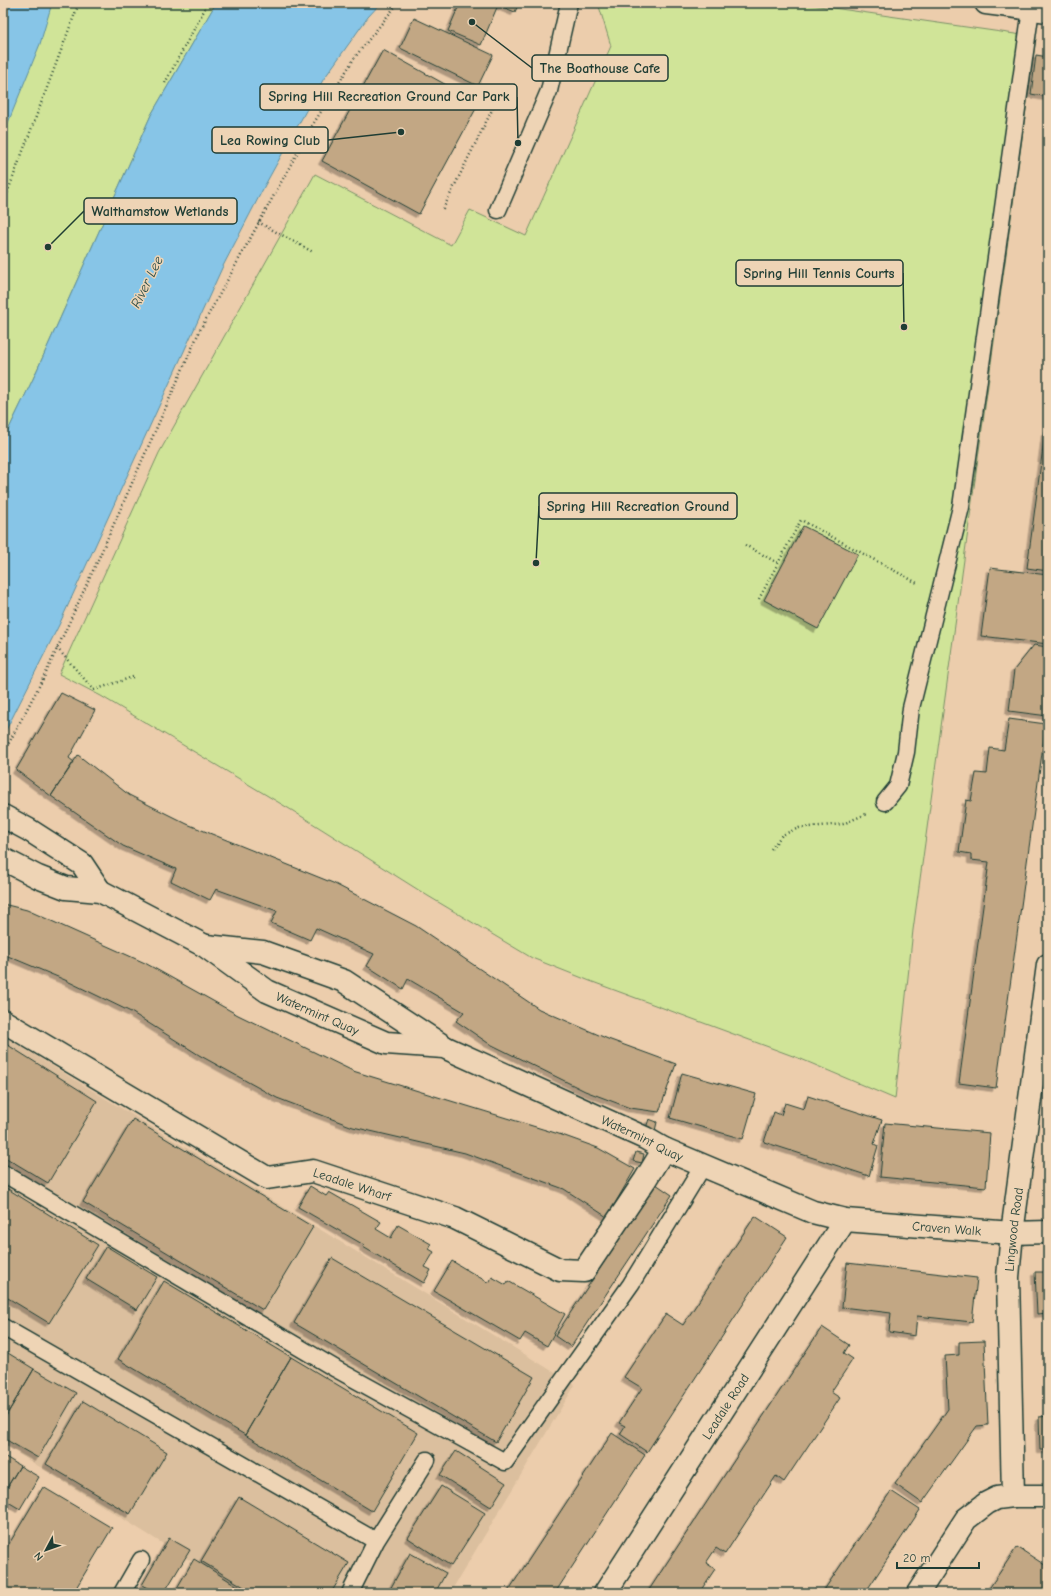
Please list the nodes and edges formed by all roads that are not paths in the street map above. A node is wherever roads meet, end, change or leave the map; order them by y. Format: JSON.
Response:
{"nodes":[{"id":1,"x":569,"y":3,"type":"edge"},
{"id":2,"x":986,"y":3,"type":"edge"},
{"id":3,"x":1039,"y":10,"type":"edge"},
{"id":4,"x":498,"y":210,"type":"dead end"},
{"id":5,"x":885,"y":802,"type":"road end"},
{"id":6,"x":3,"y":816,"type":"edge"},
{"id":7,"x":3,"y":859,"type":"edge"},
{"id":8,"x":100,"y":891,"type":"junction"},
{"id":9,"x":204,"y":946,"type":"junction"},
{"id":10,"x":1048,"y":965,"type":"edge"},
{"id":11,"x":3,"y":1021,"type":"edge"},
{"id":12,"x":444,"y":1047,"type":"junction"},
{"id":13,"x":664,"y":1149,"type":"junction"},
{"id":14,"x":703,"y":1166,"type":"junction"},
{"id":15,"x":3,"y":1173,"type":"edge"},
{"id":16,"x":845,"y":1220,"type":"junction"},
{"id":17,"x":1048,"y":1232,"type":"edge"},
{"id":18,"x":1012,"y":1233,"type":"junction"},
{"id":19,"x":3,"y":1327,"type":"edge"},
{"id":20,"x":427,"y":1460,"type":"dead end"},
{"id":21,"x":1013,"y":1496,"type":"junction"},
{"id":22,"x":1048,"y":1496,"type":"edge"},
{"id":23,"x":376,"y":1541,"type":"junction"},
{"id":24,"x":141,"y":1560,"type":"dead end"},
{"id":25,"x":122,"y":1593,"type":"edge"},
{"id":26,"x":350,"y":1593,"type":"edge"},
{"id":27,"x":605,"y":1593,"type":"edge"},
{"id":28,"x":918,"y":1593,"type":"edge"}],
"edges":[{"from":1,"to":4,"type":"lane"},
{"from":2,"to":3,"type":"street"},
{"from":3,"to":5,"type":"lane"},
{"from":6,"to":8,"type":"street","name":"Watermint Quay"},
{"from":7,"to":8,"type":"street","name":"Watermint Quay"},
{"from":8,"to":9,"type":"street","name":"Watermint Quay"},
{"from":9,"to":12,"type":"street","name":"Watermint Quay"},
{"from":9,"to":12,"type":"street","name":"Watermint Quay"},
{"from":10,"to":18,"type":"street","name":"Lingwood Road"},
{"from":11,"to":13,"type":"street","name":"Leadale Wharf"},
{"from":12,"to":13,"type":"street","name":"Watermint Quay"},
{"from":13,"to":14,"type":"street","name":"Watermint Quay"},
{"from":14,"to":15,"type":"lane"},
{"from":14,"to":16,"type":"street","name":"Watermint Quay"},
{"from":16,"to":18,"type":"street","name":"Craven Walk"},
{"from":16,"to":27,"type":"street","name":"Leadale Road"},
{"from":17,"to":18,"type":"street","name":"Craven Walk"},
{"from":18,"to":21,"type":"street","name":"Lingwood Road"},
{"from":19,"to":23,"type":"lane"},
{"from":20,"to":23,"type":"lane"},
{"from":21,"to":22,"type":"street"},
{"from":21,"to":28,"type":"street"},
{"from":23,"to":26,"type":"lane"},
{"from":24,"to":25,"type":"lane"}]}
